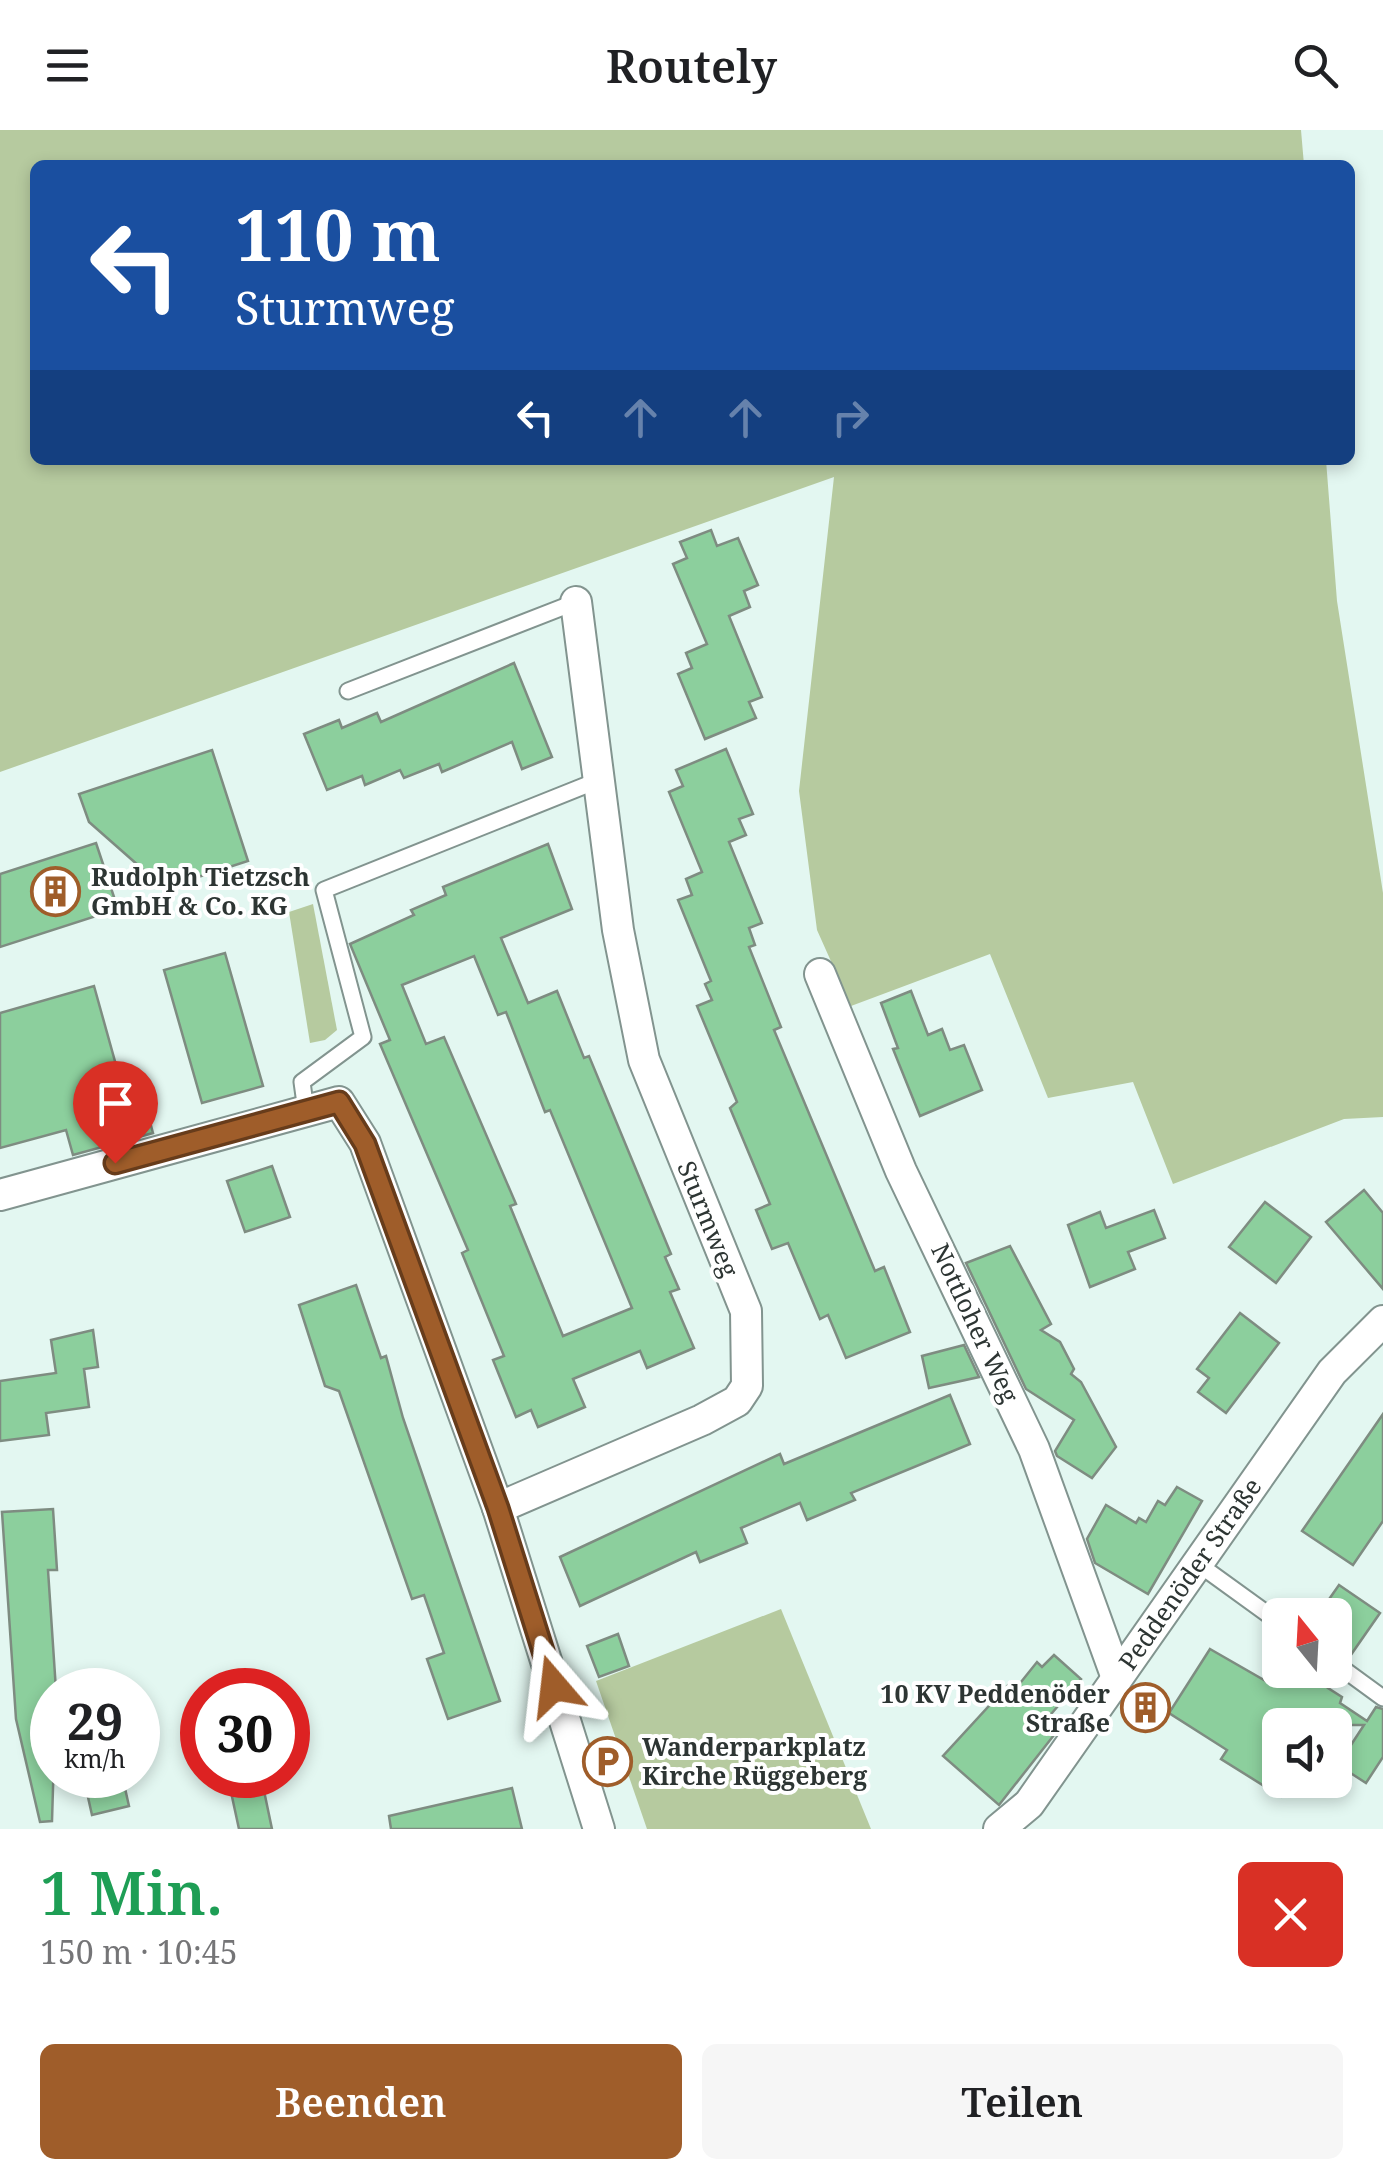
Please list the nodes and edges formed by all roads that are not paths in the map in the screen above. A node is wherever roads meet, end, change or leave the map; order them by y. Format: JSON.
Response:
{"nodes":[{"id":1,"x":576,"y":602,"type":"joint"},
{"id":2,"x":348,"y":691,"type":"dead end"},
{"id":3,"x":598,"y":780,"type":"junction"},
{"id":4,"x":820,"y":974,"type":"dead end"},
{"id":5,"x":306,"y":1111,"type":"junction"},
{"id":6,"x":0,"y":1195,"type":"edge"},
{"id":7,"x":1383,"y":1321,"type":"edge"},
{"id":8,"x":498,"y":1508,"type":"junction"},
{"id":9,"x":1198,"y":1563,"type":"junction"},
{"id":10,"x":1262,"y":1610,"type":"edge"},
{"id":11,"x":1352,"y":1675,"type":"edge"},
{"id":12,"x":1118,"y":1678,"type":"junction"},
{"id":13,"x":1383,"y":1698,"type":"edge"},
{"id":14,"x":599,"y":1829,"type":"edge"},
{"id":15,"x":999,"y":1829,"type":"edge"}],
"edges":[{"from":1,"to":2,"type":"lane","name":"Sturmweg"},
{"from":1,"to":3,"type":"street","name":"Sturmweg"},
{"from":3,"to":5,"type":"lane"},
{"from":3,"to":8,"type":"street","name":"Sturmweg"},
{"from":4,"to":12,"type":"street","name":"Nottloher Weg"},
{"from":5,"to":6,"type":"street"},
{"from":5,"to":8,"type":"street"},
{"from":7,"to":9,"type":"street","name":"Peddenöder Straße"},
{"from":8,"to":14,"type":"street"},
{"from":9,"to":10,"type":"lane"},
{"from":9,"to":12,"type":"street","name":"Peddenöder Straße"},
{"from":11,"to":13,"type":"lane"},
{"from":12,"to":15,"type":"street","name":"Peddenöder Straße"}]}
